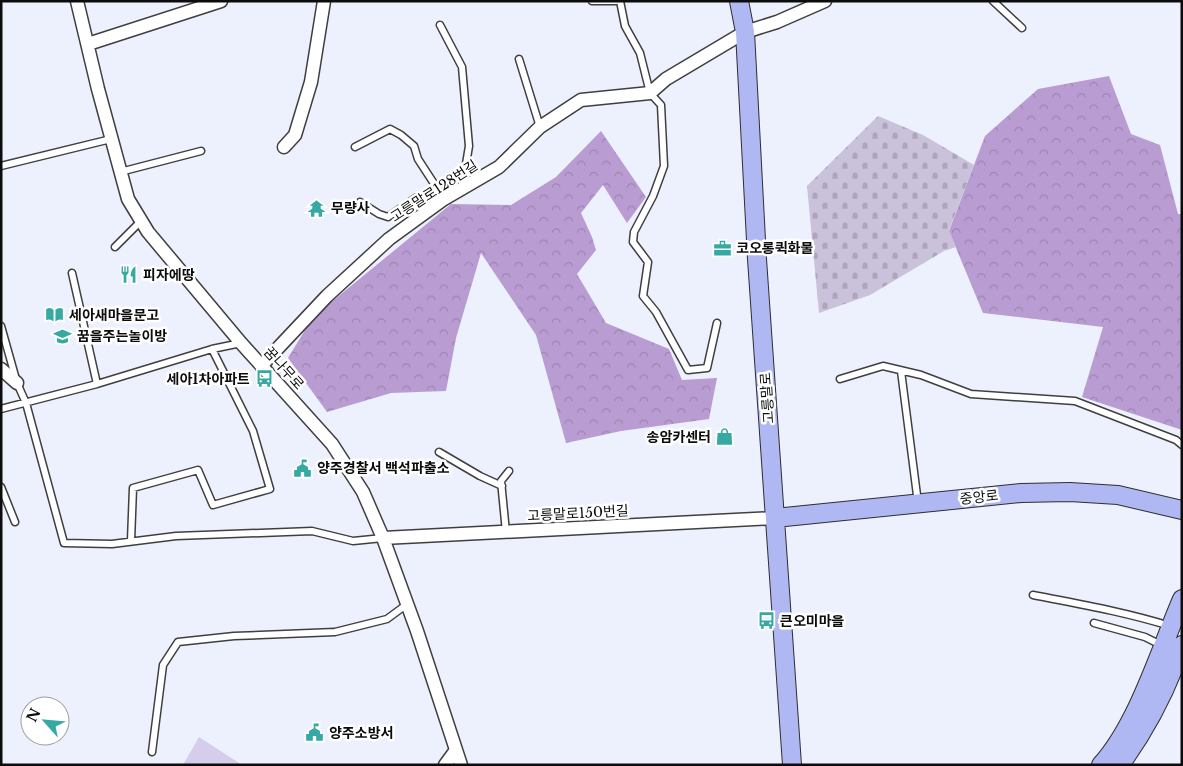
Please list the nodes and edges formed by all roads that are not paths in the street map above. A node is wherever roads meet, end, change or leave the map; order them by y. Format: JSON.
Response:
{"nodes":[{"id":1,"x":77,"y":1,"type":"edge"},
{"id":2,"x":221,"y":1,"type":"edge"},
{"id":3,"x":324,"y":1,"type":"edge"},
{"id":4,"x":592,"y":1,"type":"edge"},
{"id":5,"x":616,"y":1,"type":"edge"},
{"id":6,"x":620,"y":1,"type":"edge"},
{"id":7,"x":739,"y":1,"type":"edge"},
{"id":8,"x":825,"y":1,"type":"edge"},
{"id":9,"x":993,"y":1,"type":"edge"},
{"id":10,"x":440,"y":25,"type":"dead end"},
{"id":11,"x":1022,"y":28,"type":"dead end"},
{"id":12,"x":745,"y":32,"type":"junction"},
{"id":13,"x":88,"y":44,"type":"junction"},
{"id":14,"x":519,"y":59,"type":"dead end"},
{"id":15,"x":650,"y":93,"type":"junction"},
{"id":16,"x":540,"y":127,"type":"junction"},
{"id":17,"x":111,"y":139,"type":"junction"},
{"id":18,"x":284,"y":147,"type":"dead end"},
{"id":19,"x":355,"y":147,"type":"dead end"},
{"id":20,"x":201,"y":151,"type":"dead end"},
{"id":21,"x":1,"y":166,"type":"edge"},
{"id":22,"x":120,"y":172,"type":"junction"},
{"id":23,"x":444,"y":199,"type":"junction"},
{"id":24,"x":360,"y":202,"type":"dead end"},
{"id":25,"x":141,"y":221,"type":"junction"},
{"id":26,"x":116,"y":247,"type":"dead end"},
{"id":27,"x":72,"y":273,"type":"dead end"},
{"id":28,"x":717,"y":323,"type":"dead end"},
{"id":29,"x":1,"y":326,"type":"edge"},
{"id":30,"x":241,"y":343,"type":"junction"},
{"id":31,"x":212,"y":349,"type":"junction"},
{"id":32,"x":262,"y":365,"type":"junction"},
{"id":33,"x":1,"y":369,"type":"edge"},
{"id":34,"x":901,"y":371,"type":"junction"},
{"id":35,"x":840,"y":378,"type":"dead end"},
{"id":36,"x":17,"y":383,"type":"junction"},
{"id":37,"x":96,"y":384,"type":"junction"},
{"id":38,"x":26,"y":403,"type":"junction"},
{"id":39,"x":1,"y":409,"type":"edge"},
{"id":40,"x":1182,"y":445,"type":"edge"},
{"id":41,"x":439,"y":452,"type":"dead end"},
{"id":42,"x":509,"y":471,"type":"dead end"},
{"id":43,"x":1,"y":486,"type":"edge"},
{"id":44,"x":502,"y":486,"type":"junction"},
{"id":45,"x":918,"y":503,"type":"junction"},
{"id":46,"x":1182,"y":510,"type":"edge"},
{"id":47,"x":775,"y":518,"type":"junction"},
{"id":48,"x":15,"y":522,"type":"dead end"},
{"id":49,"x":506,"y":532,"type":"junction"},
{"id":50,"x":383,"y":538,"type":"junction"},
{"id":51,"x":131,"y":541,"type":"junction"},
{"id":52,"x":1033,"y":595,"type":"dead end"},
{"id":53,"x":1182,"y":599,"type":"edge"},
{"id":54,"x":406,"y":605,"type":"junction"},
{"id":55,"x":1094,"y":623,"type":"dead end"},
{"id":56,"x":1170,"y":626,"type":"junction"},
{"id":57,"x":1163,"y":646,"type":"junction"},
{"id":58,"x":1181,"y":652,"type":"edge"},
{"id":59,"x":456,"y":750,"type":"junction"},
{"id":60,"x":152,"y":752,"type":"dead end"},
{"id":61,"x":445,"y":765,"type":"edge"},
{"id":62,"x":461,"y":765,"type":"edge"},
{"id":63,"x":792,"y":765,"type":"edge"},
{"id":64,"x":1101,"y":765,"type":"edge"},
{"id":65,"x":1120,"y":765,"type":"edge"}],
"edges":[{"from":1,"to":13,"type":"street","name":"꿈나무로"},
{"from":2,"to":13,"type":"street"},
{"from":3,"to":18,"type":"street"},
{"from":4,"to":5,"type":"lane"},
{"from":6,"to":15,"type":"lane"},
{"from":7,"to":12,"type":"street","name":"고릉말로"},
{"from":8,"to":12,"type":"street"},
{"from":9,"to":11,"type":"lane"},
{"from":10,"to":23,"type":"lane"},
{"from":12,"to":15,"type":"street"},
{"from":12,"to":47,"type":"street","name":"고릉말로"},
{"from":13,"to":17,"type":"street","name":"꿈나무로"},
{"from":14,"to":16,"type":"lane"},
{"from":15,"to":16,"type":"street","name":"고릉말로128번길"},
{"from":15,"to":28,"type":"lane"},
{"from":16,"to":23,"type":"street","name":"고릉말로128번길"},
{"from":17,"to":21,"type":"lane"},
{"from":17,"to":22,"type":"street","name":"꿈나무로"},
{"from":19,"to":23,"type":"lane"},
{"from":20,"to":22,"type":"lane"},
{"from":22,"to":25,"type":"street","name":"꿈나무로"},
{"from":23,"to":24,"type":"lane"},
{"from":23,"to":32,"type":"street","name":"고릉말로128번길"},
{"from":25,"to":26,"type":"lane"},
{"from":25,"to":30,"type":"street","name":"꿈나무로"},
{"from":27,"to":37,"type":"lane"},
{"from":29,"to":36,"type":"lane"},
{"from":30,"to":31,"type":"lane"},
{"from":30,"to":32,"type":"street","name":"꿈나무로"},
{"from":31,"to":37,"type":"lane"},
{"from":31,"to":51,"type":"lane"},
{"from":32,"to":50,"type":"street","name":"꿈나무로"},
{"from":33,"to":36,"type":"street"},
{"from":34,"to":35,"type":"lane"},
{"from":34,"to":40,"type":"lane"},
{"from":34,"to":45,"type":"lane"},
{"from":36,"to":38,"type":"lane"},
{"from":37,"to":38,"type":"lane"},
{"from":38,"to":39,"type":"lane"},
{"from":38,"to":51,"type":"lane"},
{"from":41,"to":44,"type":"lane"},
{"from":42,"to":44,"type":"lane"},
{"from":43,"to":48,"type":"lane"},
{"from":44,"to":49,"type":"lane"},
{"from":45,"to":46,"type":"street","name":"중앙로"},
{"from":45,"to":47,"type":"street","name":"중앙로"},
{"from":47,"to":49,"type":"street","name":"고릉말로150번길"},
{"from":47,"to":63,"type":"street","name":"고릉말로"},
{"from":49,"to":50,"type":"street","name":"고릉말로150번길"},
{"from":50,"to":51,"type":"lane"},
{"from":50,"to":54,"type":"street","name":"꿈나무로"},
{"from":52,"to":56,"type":"lane"},
{"from":53,"to":56,"type":"street"},
{"from":54,"to":59,"type":"street","name":"꿈나무로"},
{"from":54,"to":60,"type":"lane"},
{"from":55,"to":57,"type":"lane"},
{"from":56,"to":57,"type":"street"},
{"from":57,"to":58,"type":"street"},
{"from":57,"to":64,"type":"street"},
{"from":58,"to":65,"type":"street"},
{"from":59,"to":61,"type":"street"},
{"from":59,"to":62,"type":"street","name":"꿈나무로"}]}
